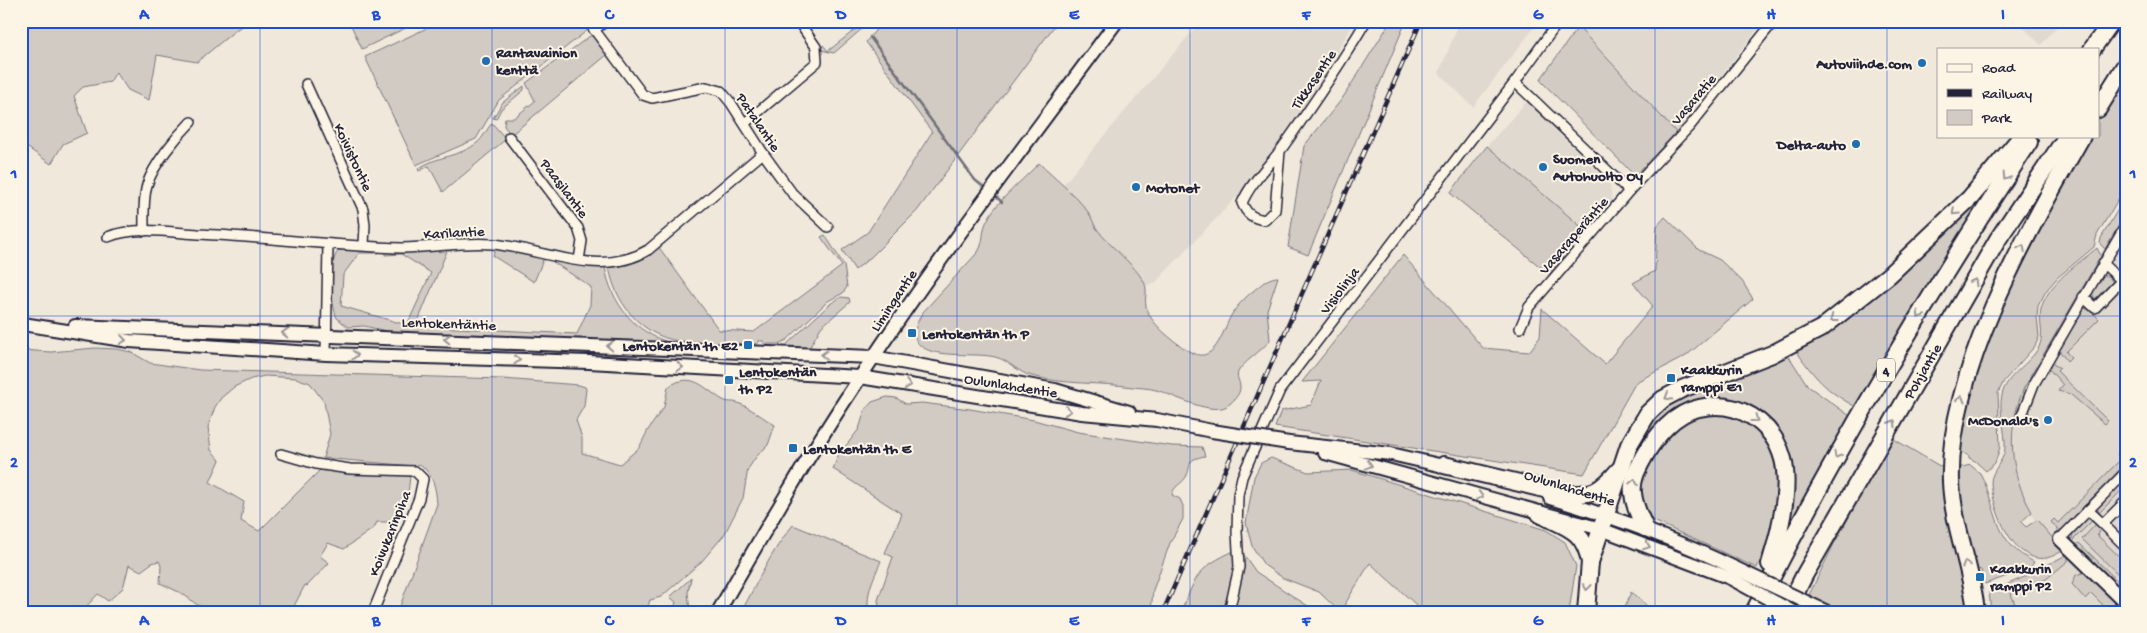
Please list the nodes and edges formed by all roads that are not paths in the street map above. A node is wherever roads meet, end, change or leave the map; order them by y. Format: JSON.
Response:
{"nodes":[{"id":1,"x":606,"y":21,"type":"edge"},
{"id":2,"x":798,"y":21,"type":"edge"},
{"id":3,"x":1117,"y":21,"type":"edge"},
{"id":4,"x":1366,"y":21,"type":"edge"},
{"id":5,"x":1559,"y":21,"type":"edge"},
{"id":6,"x":1774,"y":21,"type":"edge"},
{"id":7,"x":2112,"y":21,"type":"edge"},
{"id":8,"x":2093,"y":48,"type":"edge"},
{"id":9,"x":2126,"y":54,"type":"edge"},
{"id":10,"x":2126,"y":64,"type":"edge"},
{"id":11,"x":1516,"y":82,"type":"junction"},
{"id":12,"x":306,"y":84,"type":"dead end"},
{"id":13,"x":2100,"y":89,"type":"edge"},
{"id":14,"x":2100,"y":106,"type":"edge"},
{"id":15,"x":191,"y":122,"type":"dead end"},
{"id":16,"x":745,"y":123,"type":"junction"},
{"id":17,"x":509,"y":137,"type":"dead end"},
{"id":18,"x":2020,"y":138,"type":"edge"},
{"id":19,"x":2031,"y":138,"type":"edge"},
{"id":20,"x":2066,"y":138,"type":"edge"},
{"id":21,"x":2081,"y":138,"type":"edge"},
{"id":22,"x":1280,"y":151,"type":"junction"},
{"id":23,"x":763,"y":153,"type":"junction"},
{"id":24,"x":1629,"y":192,"type":"junction"},
{"id":25,"x":2126,"y":225,"type":"edge"},
{"id":26,"x":828,"y":228,"type":"dead end"},
{"id":27,"x":144,"y":231,"type":"junction"},
{"id":28,"x":108,"y":237,"type":"dead end"},
{"id":29,"x":364,"y":244,"type":"junction"},
{"id":30,"x":328,"y":245,"type":"junction"},
{"id":31,"x":579,"y":260,"type":"junction"},
{"id":32,"x":2103,"y":263,"type":"junction"},
{"id":33,"x":2124,"y":283,"type":"edge"},
{"id":34,"x":2083,"y":298,"type":"junction"},
{"id":35,"x":22,"y":324,"type":"edge"},
{"id":36,"x":1520,"y":328,"type":"dead end"},
{"id":37,"x":327,"y":334,"type":"junction"},
{"id":38,"x":326,"y":354,"type":"junction"},
{"id":39,"x":873,"y":357,"type":"junction"},
{"id":40,"x":860,"y":377,"type":"junction"},
{"id":41,"x":2022,"y":415,"type":"dead end"},
{"id":42,"x":1158,"y":420,"type":"junction"},
{"id":43,"x":1289,"y":443,"type":"junction"},
{"id":44,"x":281,"y":454,"type":"dead end"},
{"id":45,"x":1444,"y":466,"type":"junction"},
{"id":46,"x":1622,"y":466,"type":"junction"},
{"id":47,"x":2126,"y":472,"type":"edge"},
{"id":48,"x":2126,"y":501,"type":"edge"},
{"id":49,"x":2088,"y":510,"type":"junction"},
{"id":50,"x":1540,"y":514,"type":"junction"},
{"id":51,"x":1603,"y":521,"type":"junction"},
{"id":52,"x":2103,"y":524,"type":"junction"},
{"id":53,"x":1645,"y":528,"type":"junction"},
{"id":54,"x":2060,"y":539,"type":"joint"},
{"id":55,"x":1825,"y":541,"type":"junction"},
{"id":56,"x":2126,"y":547,"type":"edge"},
{"id":57,"x":1590,"y":562,"type":"junction"},
{"id":58,"x":1732,"y":573,"type":"junction"},
{"id":59,"x":2126,"y":603,"type":"edge"},
{"id":60,"x":373,"y":612,"type":"edge"},
{"id":61,"x":718,"y":612,"type":"edge"},
{"id":62,"x":1229,"y":612,"type":"edge"},
{"id":63,"x":1586,"y":612,"type":"edge"},
{"id":64,"x":1750,"y":612,"type":"edge"},
{"id":65,"x":1754,"y":612,"type":"edge"},
{"id":66,"x":1786,"y":612,"type":"edge"},
{"id":67,"x":1795,"y":612,"type":"edge"},
{"id":68,"x":1827,"y":612,"type":"edge"},
{"id":69,"x":1976,"y":612,"type":"edge"}],
"edges":[{"from":1,"to":16,"type":"street","name":"Patalantie"},
{"from":2,"to":16,"type":"street"},
{"from":3,"to":39,"type":"main road","name":"Limingantie"},
{"from":4,"to":22,"type":"street","name":"Tikkasentie"},
{"from":5,"to":11,"type":"street","name":"Visiolinja"},
{"from":6,"to":24,"type":"street","name":"Vasaratie"},
{"from":7,"to":8,"type":"highway"},
{"from":9,"to":13,"type":"highway"},
{"from":10,"to":14,"type":"highway"},
{"from":11,"to":24,"type":"street","name":"Vasaraperäntie"},
{"from":11,"to":62,"type":"street","name":"Visiolinja"},
{"from":12,"to":29,"type":"street","name":"Koivistontie"},
{"from":15,"to":27,"type":"street"},
{"from":16,"to":23,"type":"street","name":"Patalantie"},
{"from":17,"to":31,"type":"street","name":"Paasilantie"},
{"from":18,"to":46,"type":"highway","one_way":true},
{"from":19,"to":65,"type":"highway","name":"Pohjantie","number":"4","one_way":true},
{"from":55,"to":20,"type":"highway","name":"Pohjantie","number":"4","one_way":true},
{"from":69,"to":21,"type":"highway","one_way":true},
{"from":22,"to":22,"type":"street","name":"Tikkasentie"},
{"from":23,"to":26,"type":"street","name":"Patalantie"},
{"from":23,"to":31,"type":"street","name":"Karilantie"},
{"from":24,"to":36,"type":"street","name":"Vasaraperäntie"},
{"from":25,"to":32,"type":"street"},
{"from":27,"to":28,"type":"street","name":"Karilantie"},
{"from":27,"to":30,"type":"street","name":"Karilantie"},
{"from":29,"to":30,"type":"street","name":"Karilantie"},
{"from":29,"to":31,"type":"street","name":"Karilantie"},
{"from":30,"to":37,"type":"street"},
{"from":32,"to":33,"type":"street"},
{"from":32,"to":34,"type":"street"},
{"from":33,"to":34,"type":"street"},
{"from":34,"to":41,"type":"street"},
{"from":37,"to":35,"type":"main road","name":"Lentokentäntie","one_way":true},
{"from":35,"to":38,"type":"main road","name":"Lentokentäntie","one_way":true},
{"from":37,"to":38,"type":"street"},
{"from":39,"to":37,"type":"main road","name":"Lentokentäntie","one_way":true},
{"from":38,"to":40,"type":"main road","name":"Lentokentäntie","one_way":true},
{"from":39,"to":40,"type":"main road","name":"Limingantie"},
{"from":39,"to":42,"type":"main road","name":"Oulunlahdentie"},
{"from":40,"to":42,"type":"main road","name":"Oulunlahdentie","one_way":true},
{"from":40,"to":61,"type":"main road","name":"Limingantie"},
{"from":42,"to":43,"type":"main road","name":"Oulunlahdentie","bridge":true},
{"from":43,"to":45,"type":"main road","name":"Oulunlahdentie"},
{"from":43,"to":50,"type":"main road","name":"Oulunlahdentie","one_way":true},
{"from":44,"to":60,"type":"street","name":"Koivukarinpiha"},
{"from":45,"to":46,"type":"highway"},
{"from":45,"to":51,"type":"main road","name":"Oulunlahdentie"},
{"from":46,"to":51,"type":"highway"},
{"from":47,"to":49,"type":"street"},
{"from":48,"to":52,"type":"street"},
{"from":49,"to":52,"type":"street"},
{"from":49,"to":54,"type":"street"},
{"from":50,"to":51,"type":"main road","name":"Oulunlahdentie"},
{"from":50,"to":57,"type":"highway"},
{"from":51,"to":53,"type":"main road","name":"Oulunlahdentie"},
{"from":51,"to":57,"type":"highway"},
{"from":51,"to":58,"type":"main road","name":"Oulunlahdentie","one_way":true},
{"from":52,"to":56,"type":"street"},
{"from":53,"to":58,"type":"main road","name":"Oulunlahdentie"},
{"from":53,"to":64,"type":"highway","one_way":true},
{"from":54,"to":59,"type":"main road"},
{"from":55,"to":66,"type":"highway","name":"Pohjantie","number":"4"},
{"from":55,"to":67,"type":"highway"},
{"from":57,"to":63,"type":"highway","one_way":true},
{"from":58,"to":67,"type":"main road","name":"Oulunlahdentie","bridge":true},
{"from":58,"to":68,"type":"main road","name":"Oulunlahdentie","bridge":true}]}
